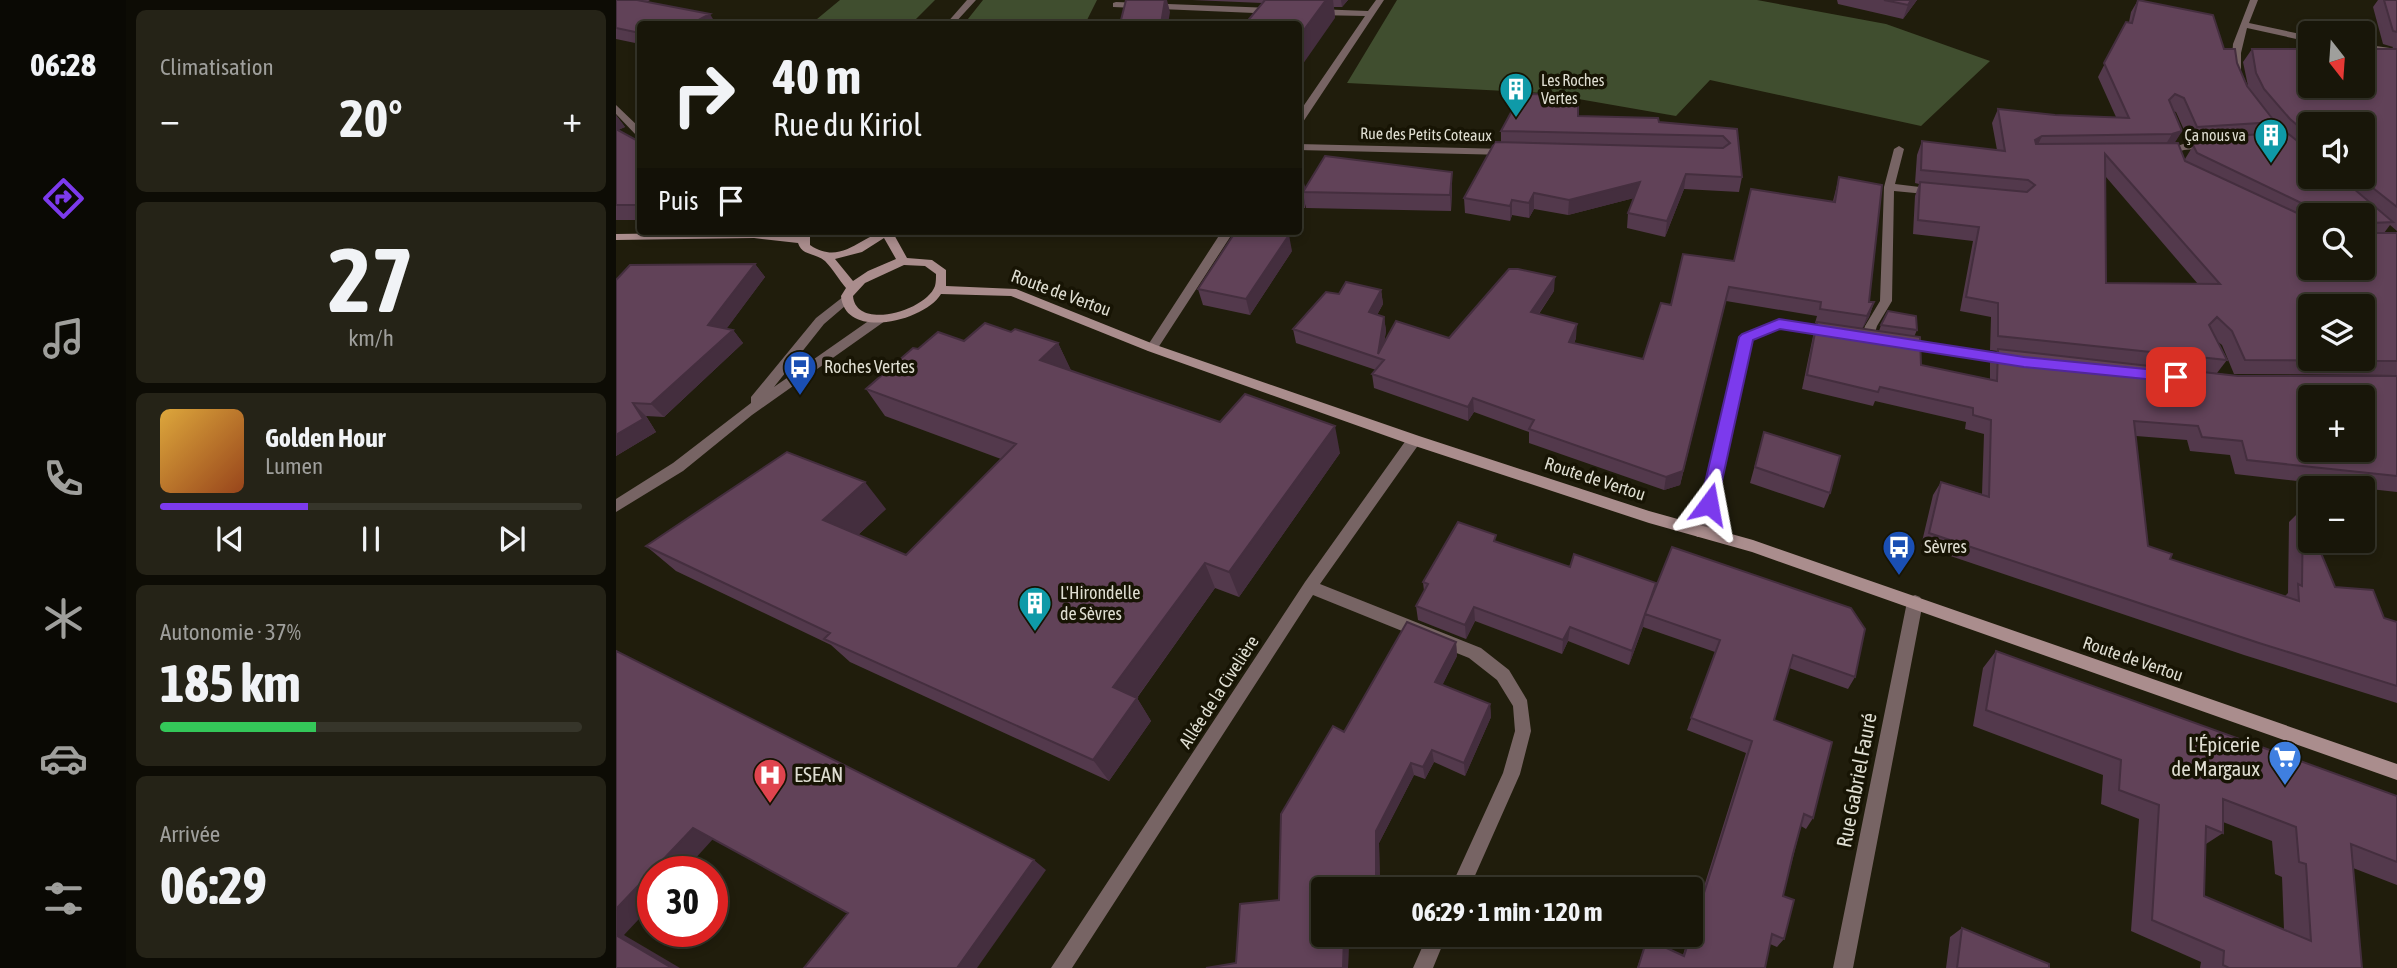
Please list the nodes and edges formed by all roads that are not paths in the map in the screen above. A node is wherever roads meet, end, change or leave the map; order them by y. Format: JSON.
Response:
{"nodes":[{"id":1,"x":972,"y":0,"type":"edge"},
{"id":2,"x":1380,"y":0,"type":"edge"},
{"id":3,"x":2254,"y":0,"type":"edge"},
{"id":4,"x":1116,"y":5,"type":"dead end"},
{"id":5,"x":1290,"y":11,"type":"edge"},
{"id":6,"x":1303,"y":12,"type":"edge"},
{"id":7,"x":1370,"y":14,"type":"junction"},
{"id":8,"x":953,"y":21,"type":"edge"},
{"id":9,"x":2245,"y":24,"type":"junction"},
{"id":10,"x":2298,"y":36,"type":"edge"},
{"id":11,"x":2375,"y":49,"type":"edge"},
{"id":12,"x":2397,"y":52,"type":"edge"},
{"id":13,"x":2240,"y":84,"type":"edge"},
{"id":14,"x":616,"y":108,"type":"edge"},
{"id":15,"x":1302,"y":116,"type":"edge"},
{"id":16,"x":637,"y":130,"type":"edge"},
{"id":17,"x":2178,"y":136,"type":"edge"},
{"id":18,"x":2224,"y":144,"type":"edge"},
{"id":19,"x":1302,"y":147,"type":"edge"},
{"id":20,"x":2183,"y":147,"type":"junction"},
{"id":21,"x":1899,"y":149,"type":"dead end"},
{"id":22,"x":1516,"y":152,"type":"edge"},
{"id":23,"x":2152,"y":153,"type":"edge"},
{"id":24,"x":2177,"y":159,"type":"edge"},
{"id":25,"x":1889,"y":187,"type":"junction"},
{"id":26,"x":1942,"y":192,"type":"edge"},
{"id":27,"x":674,"y":235,"type":"edge"},
{"id":28,"x":780,"y":235,"type":"edge"},
{"id":29,"x":882,"y":235,"type":"edge"},
{"id":30,"x":888,"y":235,"type":"edge"},
{"id":31,"x":1225,"y":235,"type":"edge"},
{"id":32,"x":804,"y":236,"type":"edge"},
{"id":33,"x":616,"y":237,"type":"edge"},
{"id":34,"x":826,"y":256,"type":"junction"},
{"id":35,"x":903,"y":261,"type":"junction"},
{"id":36,"x":940,"y":290,"type":"junction"},
{"id":37,"x":850,"y":292,"type":"junction"},
{"id":38,"x":881,"y":318,"type":"junction"},
{"id":39,"x":1867,"y":339,"type":"junction"},
{"id":40,"x":1152,"y":348,"type":"junction"},
{"id":41,"x":2024,"y":362,"type":"edge"},
{"id":42,"x":747,"y":412,"type":"junction"},
{"id":43,"x":1414,"y":440,"type":"junction"},
{"id":44,"x":616,"y":506,"type":"edge"},
{"id":45,"x":1702,"y":533,"type":"junction"},
{"id":46,"x":1310,"y":587,"type":"junction"},
{"id":47,"x":1915,"y":602,"type":"junction"},
{"id":48,"x":2397,"y":772,"type":"edge"},
{"id":49,"x":1464,"y":877,"type":"edge"},
{"id":50,"x":1432,"y":947,"type":"edge"},
{"id":51,"x":1061,"y":968,"type":"edge"},
{"id":52,"x":1423,"y":968,"type":"edge"},
{"id":53,"x":1843,"y":968,"type":"edge"}],
"edges":[{"from":1,"to":8,"type":"street"},
{"from":2,"to":7,"type":"street"},
{"from":3,"to":9,"type":"street"},
{"from":4,"to":5,"type":"street"},
{"from":6,"to":7,"type":"street"},
{"from":7,"to":15,"type":"street"},
{"from":9,"to":10,"type":"street"},
{"from":9,"to":13,"type":"street"},
{"from":11,"to":12,"type":"street"},
{"from":14,"to":16,"type":"street"},
{"from":17,"to":20,"type":"street"},
{"from":18,"to":20,"type":"street"},
{"from":19,"to":22,"type":"street","name":"Rue des Petits Coteaux"},
{"from":20,"to":23,"type":"street"},
{"from":20,"to":24,"type":"street"},
{"from":21,"to":25,"type":"street"},
{"from":25,"to":26,"type":"street"},
{"from":25,"to":39,"type":"street"},
{"from":27,"to":33,"type":"main road"},
{"from":28,"to":32,"type":"main road"},
{"from":29,"to":34,"type":"main road"},
{"from":30,"to":35,"type":"main road"},
{"from":31,"to":40,"type":"street"},
{"from":32,"to":34,"type":"main road"},
{"from":34,"to":37,"type":"main road"},
{"from":35,"to":36,"type":"main road"},
{"from":35,"to":37,"type":"main road"},
{"from":36,"to":38,"type":"main road"},
{"from":36,"to":40,"type":"main road","name":"Route de Vertou"},
{"from":37,"to":38,"type":"main road"},
{"from":37,"to":42,"type":"street"},
{"from":38,"to":42,"type":"street"},
{"from":39,"to":41,"type":"street"},
{"from":39,"to":45,"type":"street"},
{"from":40,"to":43,"type":"main road","name":"Route de Vertou"},
{"from":42,"to":44,"type":"street"},
{"from":43,"to":45,"type":"main road","name":"Route de Vertou"},
{"from":43,"to":46,"type":"street","name":"Allée de la Civelière"},
{"from":45,"to":47,"type":"main road","name":"Route de Vertou"},
{"from":46,"to":49,"type":"street"},
{"from":46,"to":51,"type":"street","name":"Allée de la Civelière"},
{"from":47,"to":48,"type":"main road","name":"Route de Vertou"},
{"from":47,"to":53,"type":"street","name":"Rue Gabriel Fauré"},
{"from":50,"to":52,"type":"street"}]}
